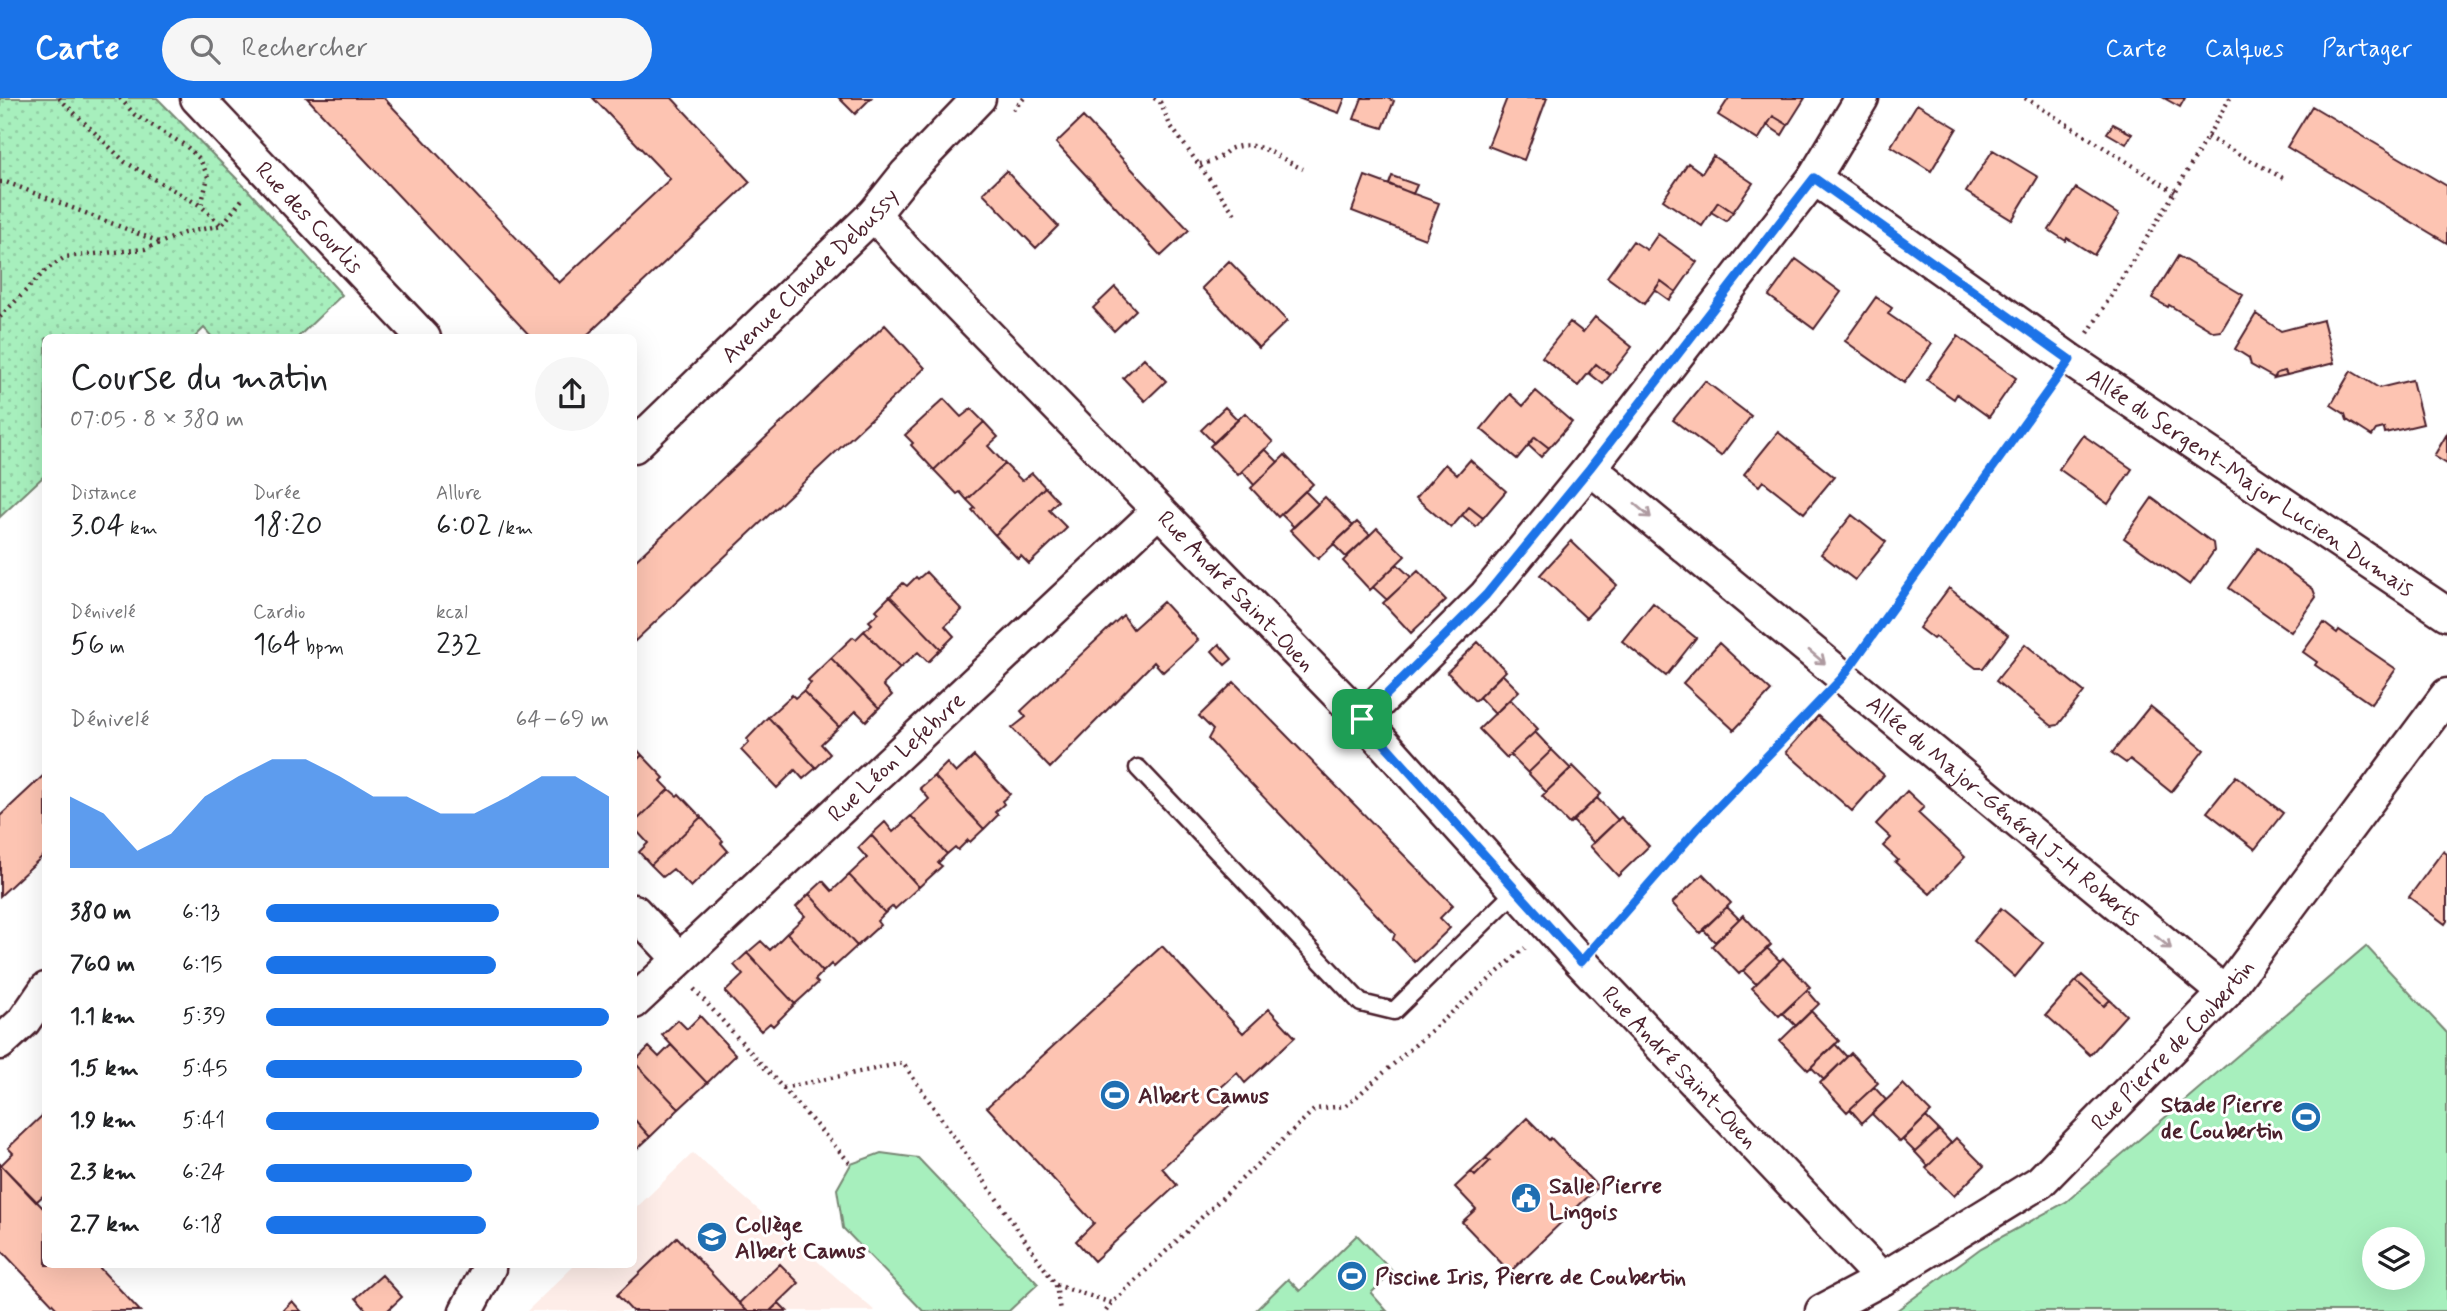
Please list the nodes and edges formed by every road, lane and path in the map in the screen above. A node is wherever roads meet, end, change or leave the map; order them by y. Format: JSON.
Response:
{"nodes":[{"id":1,"x":59,"y":98,"type":"edge"},
{"id":2,"x":120,"y":98,"type":"edge"},
{"id":3,"x":197,"y":98,"type":"edge"},
{"id":4,"x":979,"y":98,"type":"edge"},
{"id":5,"x":1154,"y":98,"type":"edge"},
{"id":6,"x":1862,"y":98,"type":"edge"},
{"id":7,"x":2025,"y":98,"type":"edge"},
{"id":8,"x":2230,"y":98,"type":"edge"},
{"id":9,"x":2207,"y":137,"type":"junction"},
{"id":10,"x":1200,"y":164,"type":"junction"},
{"id":11,"x":1303,"y":169,"type":"dead end"},
{"id":12,"x":1814,"y":178,"type":"junction"},
{"id":13,"x":2283,"y":178,"type":"dead end"},
{"id":14,"x":0,"y":182,"type":"edge"},
{"id":15,"x":248,"y":190,"type":"dead end"},
{"id":16,"x":2175,"y":192,"type":"junction"},
{"id":17,"x":201,"y":206,"type":"junction"},
{"id":18,"x":874,"y":214,"type":"junction"},
{"id":19,"x":1237,"y":216,"type":"dead end"},
{"id":20,"x":222,"y":225,"type":"junction"},
{"id":21,"x":162,"y":243,"type":"junction"},
{"id":22,"x":0,"y":317,"type":"edge"},
{"id":23,"x":420,"y":334,"type":"edge"},
{"id":24,"x":2070,"y":360,"type":"junction"},
{"id":25,"x":637,"y":443,"type":"edge"},
{"id":26,"x":1590,"y":468,"type":"junction"},
{"id":27,"x":1158,"y":511,"type":"junction"},
{"id":28,"x":2447,"y":614,"type":"edge"},
{"id":29,"x":1842,"y":678,"type":"junction"},
{"id":30,"x":2447,"y":695,"type":"edge"},
{"id":31,"x":1362,"y":719,"type":"junction"},
{"id":32,"x":1138,"y":768,"type":"dead end"},
{"id":33,"x":1517,"y":890,"type":"junction"},
{"id":34,"x":637,"y":915,"type":"edge"},
{"id":35,"x":1549,"y":926,"type":"junction"},
{"id":36,"x":676,"y":962,"type":"junction"},
{"id":37,"x":1581,"y":962,"type":"junction"},
{"id":38,"x":2225,"y":993,"type":"junction"},
{"id":39,"x":42,"y":995,"type":"edge"},
{"id":40,"x":637,"y":999,"type":"edge"},
{"id":41,"x":0,"y":1043,"type":"edge"},
{"id":42,"x":783,"y":1088,"type":"junction"},
{"id":43,"x":852,"y":1164,"type":"dead end"},
{"id":44,"x":489,"y":1268,"type":"edge"},
{"id":45,"x":1882,"y":1279,"type":"junction"},
{"id":46,"x":1056,"y":1285,"type":"junction"},
{"id":47,"x":1112,"y":1303,"type":"junction"},
{"id":48,"x":466,"y":1311,"type":"edge"},
{"id":49,"x":1060,"y":1311,"type":"edge"},
{"id":50,"x":1106,"y":1311,"type":"edge"},
{"id":51,"x":1822,"y":1311,"type":"edge"}],
"edges":[{"from":1,"to":17,"type":"path"},
{"from":2,"to":17,"type":"path"},
{"from":3,"to":23,"type":"street","name":"Rue des Courlis"},
{"from":4,"to":18,"type":"street","name":"Avenue Claude Debussy"},
{"from":5,"to":10,"type":"path"},
{"from":6,"to":12,"type":"street"},
{"from":7,"to":16,"type":"path"},
{"from":8,"to":9,"type":"path"},
{"from":9,"to":13,"type":"path"},
{"from":9,"to":16,"type":"path"},
{"from":10,"to":11,"type":"path"},
{"from":10,"to":19,"type":"path"},
{"from":12,"to":24,"type":"street","name":"Allée du Sergent-Major Lucien Dumais"},
{"from":12,"to":26,"type":"street"},
{"from":14,"to":21,"type":"path"},
{"from":15,"to":20,"type":"path"},
{"from":16,"to":24,"type":"path"},
{"from":17,"to":20,"type":"path"},
{"from":18,"to":25,"type":"street","name":"Avenue Claude Debussy"},
{"from":18,"to":27,"type":"street","name":"Rue André Saint-Ouen"},
{"from":20,"to":21,"type":"path"},
{"from":21,"to":22,"type":"path"},
{"from":24,"to":28,"type":"street","name":"Allée du Sergent-Major Lucien Dumais"},
{"from":24,"to":29,"type":"path"},
{"from":26,"to":29,"type":"street","name":"Allée du Major-Général J-H Roberts","one_way":true},
{"from":26,"to":31,"type":"street"},
{"from":27,"to":31,"type":"street","name":"Rue André Saint-Ouen"},
{"from":27,"to":36,"type":"street","name":"Rue Léon Lefebvre"},
{"from":29,"to":37,"type":"path"},
{"from":29,"to":38,"type":"street","name":"Allée du Major-Général J-H Roberts","one_way":true},
{"from":30,"to":38,"type":"street","name":"Rue Pierre de Coubertin"},
{"from":31,"to":33,"type":"street","name":"Rue André Saint-Ouen"},
{"from":32,"to":33,"type":"lane"},
{"from":33,"to":35,"type":"street","name":"Rue André Saint-Ouen"},
{"from":34,"to":36,"type":"street"},
{"from":35,"to":37,"type":"street","name":"Rue André Saint-Ouen"},
{"from":35,"to":47,"type":"path"},
{"from":36,"to":40,"type":"street","name":"Rue Léon Lefebvre"},
{"from":36,"to":42,"type":"path"},
{"from":37,"to":45,"type":"street","name":"Rue André Saint-Ouen"},
{"from":38,"to":45,"type":"street","name":"Rue Pierre de Coubertin"},
{"from":39,"to":41,"type":"street"},
{"from":42,"to":43,"type":"path"},
{"from":42,"to":46,"type":"path"},
{"from":44,"to":48,"type":"street"},
{"from":45,"to":51,"type":"street","name":"Rue Pierre de Coubertin"},
{"from":46,"to":47,"type":"path"},
{"from":46,"to":49,"type":"path"},
{"from":47,"to":50,"type":"path"}]}
